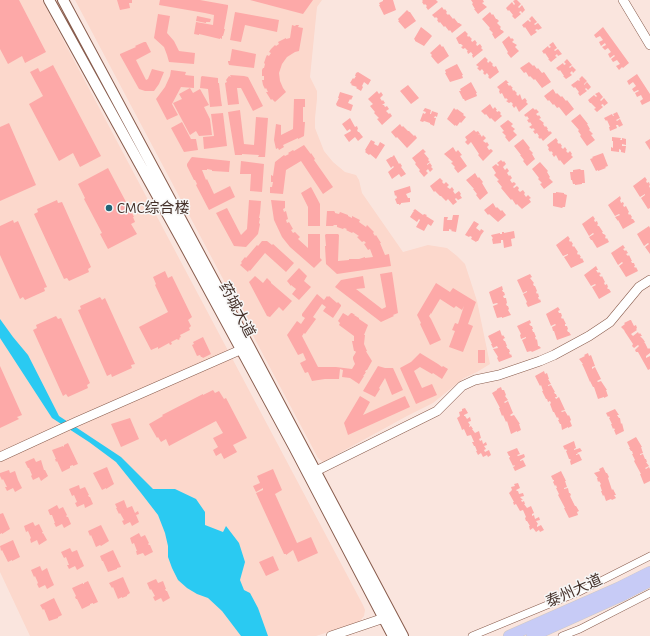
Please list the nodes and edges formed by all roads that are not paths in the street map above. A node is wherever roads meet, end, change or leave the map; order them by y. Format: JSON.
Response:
{"nodes":[{"id":1,"x":49,"y":0,"type":"edge"},
{"id":2,"x":62,"y":0,"type":"edge"},
{"id":3,"x":623,"y":0,"type":"edge"},
{"id":4,"x":650,"y":45,"type":"edge"},
{"id":5,"x":650,"y":280,"type":"edge"},
{"id":6,"x":245,"y":348,"type":"junction"},
{"id":7,"x":0,"y":457,"type":"edge"},
{"id":8,"x":316,"y":471,"type":"junction"},
{"id":9,"x":650,"y":556,"type":"edge"},
{"id":10,"x":650,"y":572,"type":"edge"},
{"id":11,"x":650,"y":581,"type":"edge"},
{"id":12,"x":650,"y":593,"type":"edge"},
{"id":13,"x":388,"y":617,"type":"junction"},
{"id":14,"x":331,"y":636,"type":"edge"},
{"id":15,"x":393,"y":636,"type":"edge"},
{"id":16,"x":403,"y":636,"type":"edge"},
{"id":17,"x":472,"y":636,"type":"edge"},
{"id":18,"x":509,"y":636,"type":"edge"},
{"id":19,"x":532,"y":636,"type":"edge"},
{"id":20,"x":562,"y":636,"type":"edge"}],
"edges":[{"from":1,"to":6,"type":"main road","name":"药城大道"},
{"from":2,"to":6,"type":"main road","name":"药城大道"},
{"from":3,"to":4,"type":"street"},
{"from":5,"to":8,"type":"street"},
{"from":6,"to":7,"type":"street"},
{"from":6,"to":8,"type":"main road","name":"药城大道"},
{"from":6,"to":13,"type":"main road","name":"药城大道"},
{"from":8,"to":13,"type":"main road","name":"药城大道"},
{"from":9,"to":17,"type":"street"},
{"from":10,"to":18,"type":"highway","name":"泰州大道"},
{"from":11,"to":19,"type":"highway","name":"泰州大道"},
{"from":12,"to":20,"type":"street"},
{"from":13,"to":14,"type":"street"},
{"from":13,"to":15,"type":"main road","name":"药城大道"},
{"from":13,"to":16,"type":"main road","name":"药城大道"}]}
